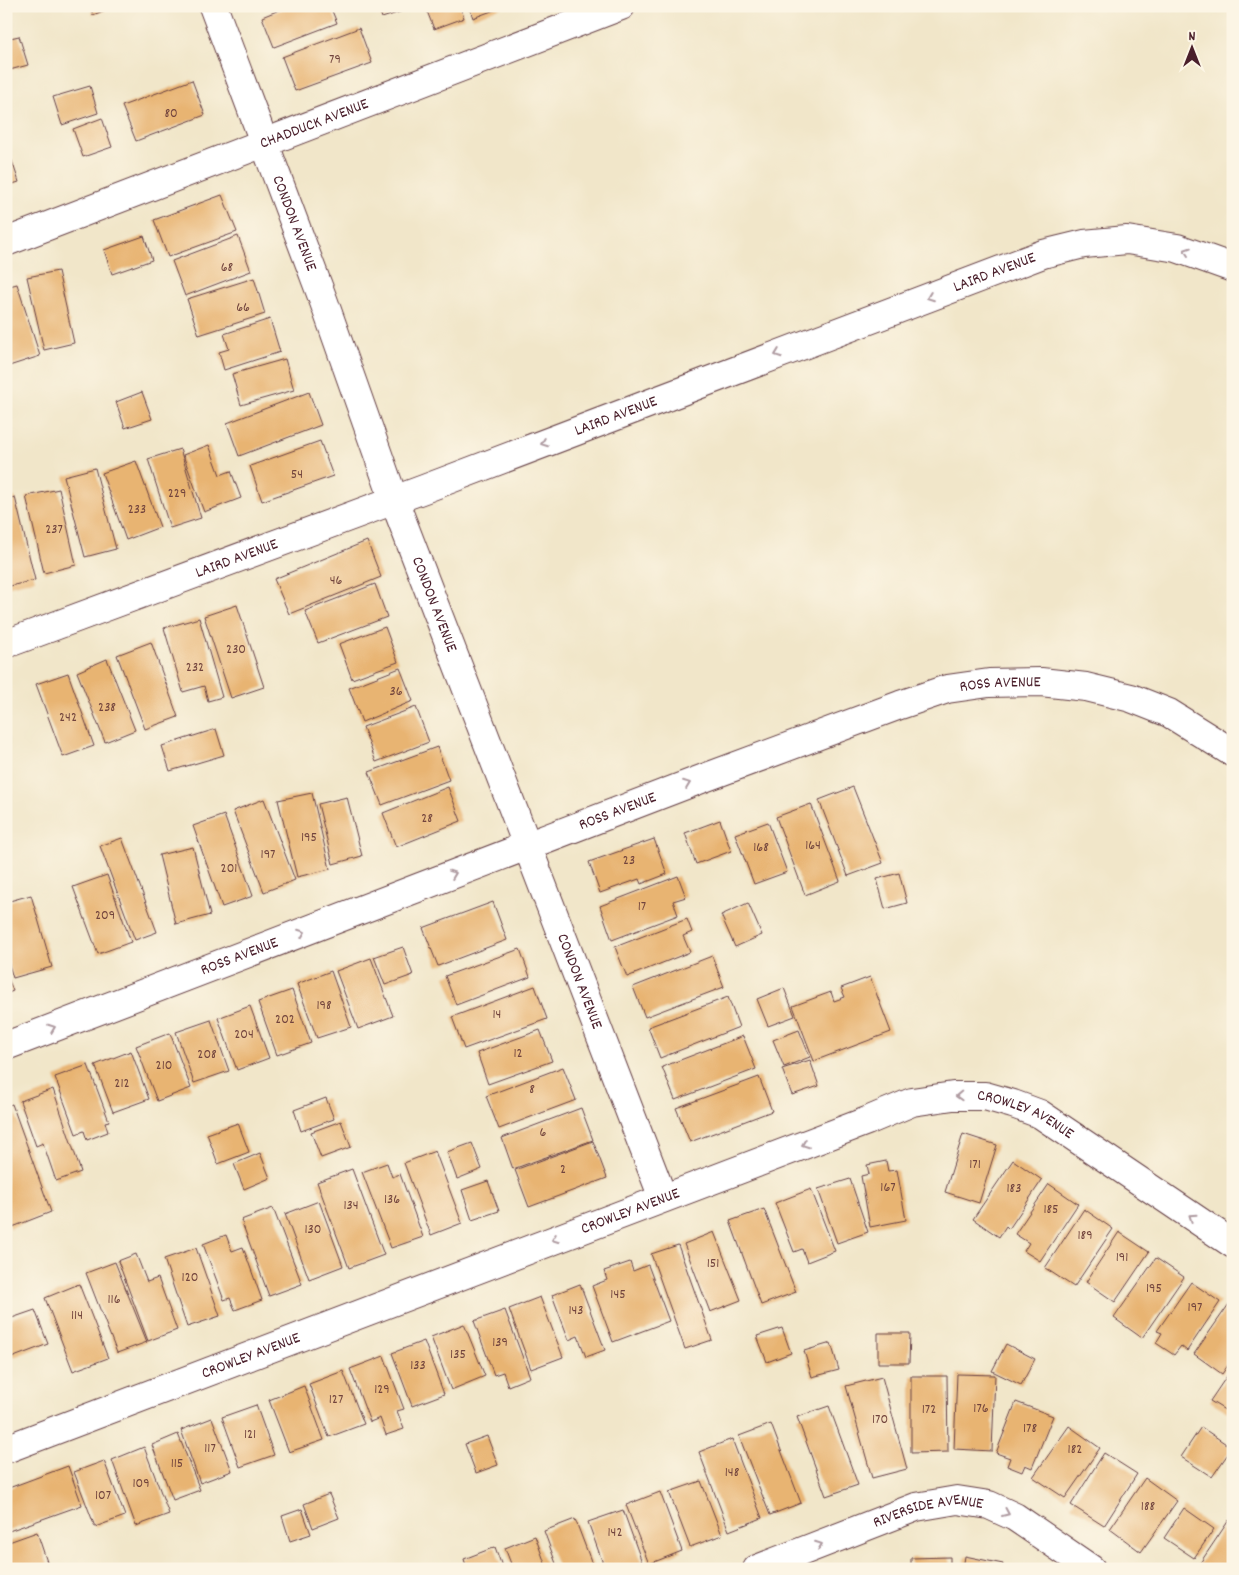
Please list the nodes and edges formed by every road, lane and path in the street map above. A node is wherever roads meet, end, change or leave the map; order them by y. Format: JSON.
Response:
{"nodes":[{"id":1,"x":213,"y":6,"type":"edge"},
{"id":2,"x":621,"y":6,"type":"edge"},
{"id":3,"x":265,"y":144,"type":"junction"},
{"id":4,"x":6,"y":242,"type":"edge"},
{"id":5,"x":1233,"y":268,"type":"edge"},
{"id":6,"x":394,"y":500,"type":"junction"},
{"id":7,"x":6,"y":644,"type":"edge"},
{"id":8,"x":1233,"y":753,"type":"edge"},
{"id":9,"x":528,"y":846,"type":"junction"},
{"id":10,"x":6,"y":1046,"type":"edge"},
{"id":11,"x":663,"y":1198,"type":"junction"},
{"id":12,"x":1233,"y":1244,"type":"edge"},
{"id":13,"x":6,"y":1449,"type":"edge"},
{"id":14,"x":757,"y":1569,"type":"edge"},
{"id":15,"x":1090,"y":1569,"type":"edge"}],
"edges":[{"from":1,"to":3,"type":"street","name":"CONDON AVENUE"},
{"from":2,"to":3,"type":"street","name":"CHADDUCK AVENUE"},
{"from":3,"to":4,"type":"street","name":"CHADDUCK AVENUE"},
{"from":3,"to":6,"type":"street","name":"CONDON AVENUE"},
{"from":5,"to":6,"type":"street","name":"LAIRD AVENUE","one_way":true},
{"from":6,"to":7,"type":"street","name":"LAIRD AVENUE"},
{"from":6,"to":9,"type":"street","name":"CONDON AVENUE"},
{"from":9,"to":8,"type":"street","name":"ROSS AVENUE","one_way":true},
{"from":10,"to":9,"type":"street","name":"ROSS AVENUE","one_way":true},
{"from":9,"to":11,"type":"street","name":"CONDON AVENUE"},
{"from":12,"to":11,"type":"street","name":"CROWLEY AVENUE","one_way":true},
{"from":11,"to":13,"type":"street","name":"CROWLEY AVENUE","one_way":true},
{"from":14,"to":15,"type":"street","name":"RIVERSIDE AVENUE","one_way":true}]}
